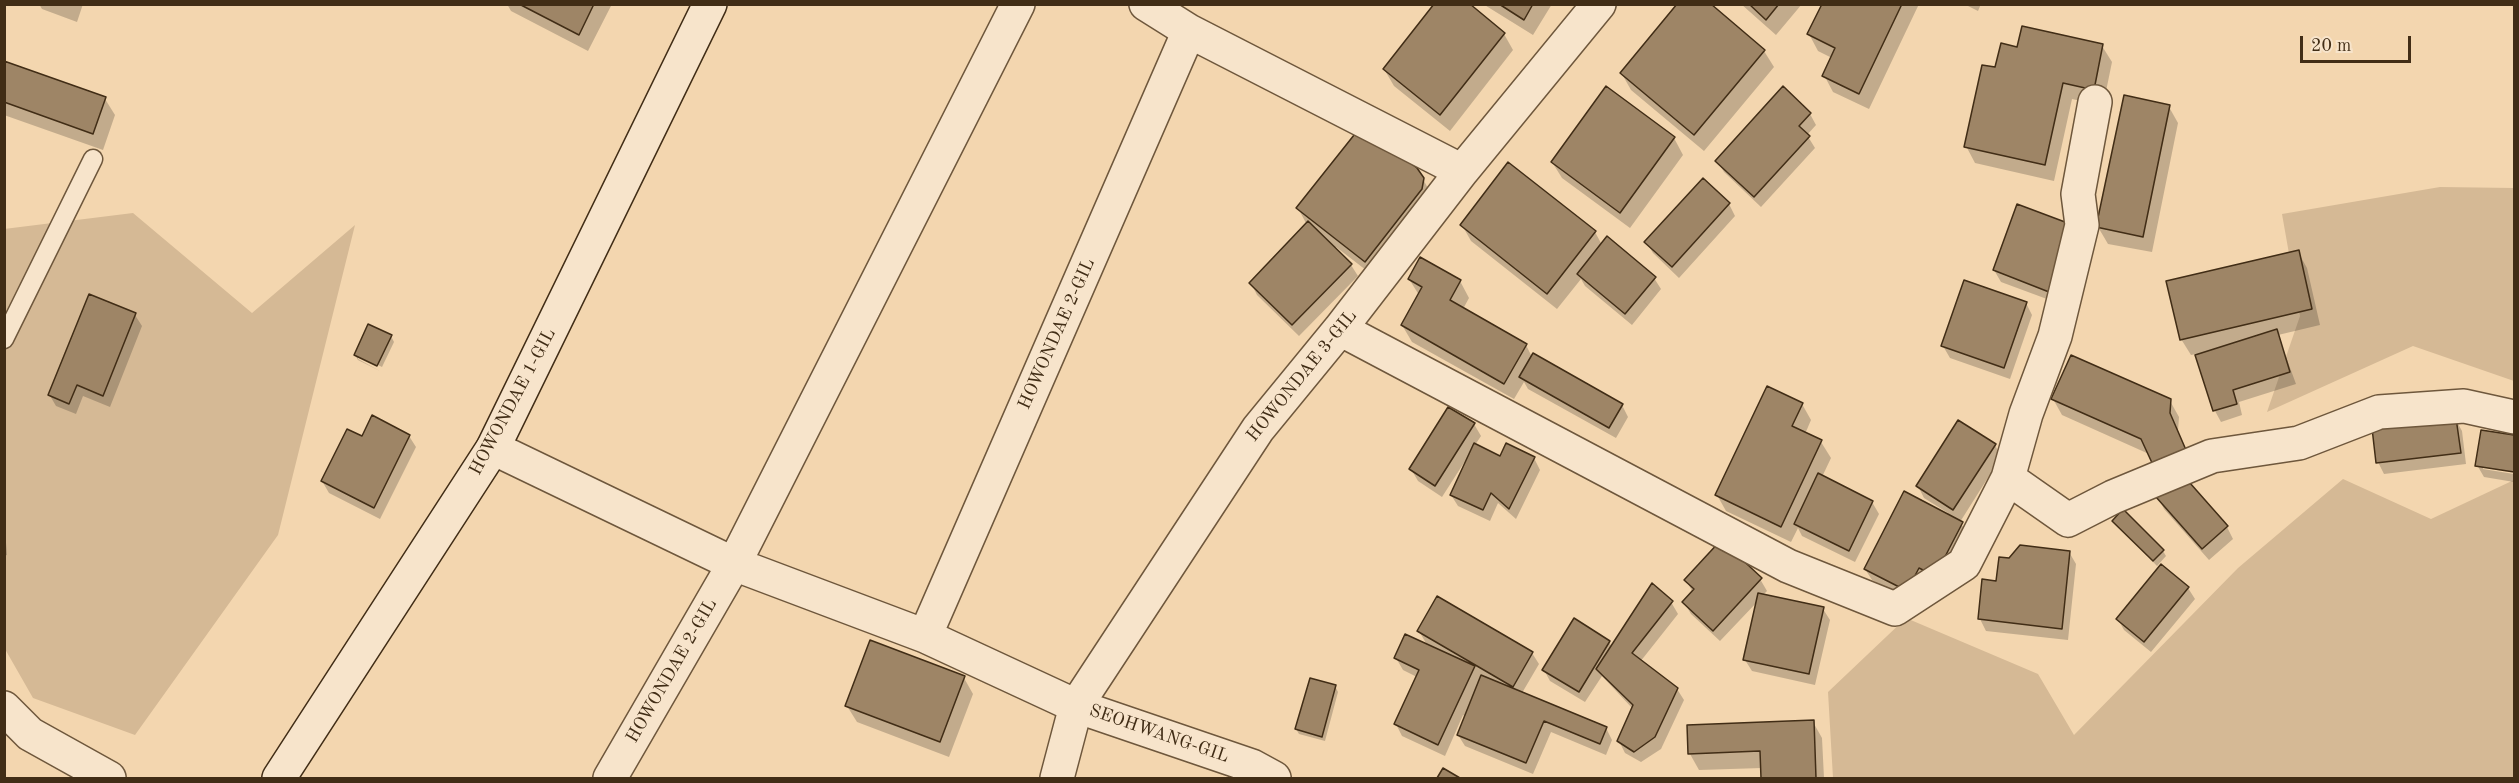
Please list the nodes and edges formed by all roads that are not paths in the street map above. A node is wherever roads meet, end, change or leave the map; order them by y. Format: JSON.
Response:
{"nodes":[{"id":1,"x":710,"y":4,"type":"edge"},
{"id":2,"x":1018,"y":4,"type":"edge"},
{"id":3,"x":1146,"y":4,"type":"edge"},
{"id":4,"x":1599,"y":4,"type":"edge"},
{"id":5,"x":1189,"y":31,"type":"junction"},
{"id":6,"x":2095,"y":102,"type":"dead end"},
{"id":7,"x":93,"y":159,"type":"dead end"},
{"id":8,"x":1462,"y":171,"type":"junction"},
{"id":9,"x":1341,"y":329,"type":"junction"},
{"id":10,"x":4,"y":339,"type":"edge"},
{"id":11,"x":2514,"y":417,"type":"edge"},
{"id":12,"x":493,"y":448,"type":"junction"},
{"id":13,"x":2008,"y":478,"type":"junction"},
{"id":14,"x":734,"y":564,"type":"junction"},
{"id":15,"x":925,"y":636,"type":"junction"},
{"id":16,"x":1076,"y":706,"type":"junction"},
{"id":17,"x":4,"y":708,"type":"edge"},
{"id":18,"x":109,"y":778,"type":"edge"},
{"id":19,"x":279,"y":778,"type":"edge"},
{"id":20,"x":610,"y":778,"type":"edge"},
{"id":21,"x":1057,"y":778,"type":"edge"},
{"id":22,"x":1274,"y":778,"type":"edge"}],
"edges":[{"from":1,"to":12,"type":"street","name":"HOWONDAE 1-GIL"},
{"from":2,"to":14,"type":"street","name":"HOWONDAE 2-GIL"},
{"from":3,"to":5,"type":"street"},
{"from":4,"to":8,"type":"street","name":"HOWONDAE 3-GIL"},
{"from":5,"to":8,"type":"street"},
{"from":5,"to":15,"type":"street","name":"HOWONDAE 2-GIL"},
{"from":6,"to":13,"type":"street"},
{"from":7,"to":10,"type":"lane"},
{"from":8,"to":9,"type":"street","name":"HOWONDAE 3-GIL"},
{"from":9,"to":13,"type":"street"},
{"from":9,"to":16,"type":"street","name":"HOWONDAE 3-GIL"},
{"from":11,"to":13,"type":"street"},
{"from":12,"to":14,"type":"street"},
{"from":12,"to":19,"type":"street","name":"HOWONDAE 1-GIL"},
{"from":14,"to":15,"type":"street"},
{"from":14,"to":20,"type":"street","name":"HOWONDAE 2-GIL"},
{"from":15,"to":16,"type":"street"},
{"from":16,"to":21,"type":"street","name":"HOWONDAE 3-GIL"},
{"from":16,"to":22,"type":"street","name":"SEOHWANG-GIL"},
{"from":17,"to":18,"type":"street"}]}
